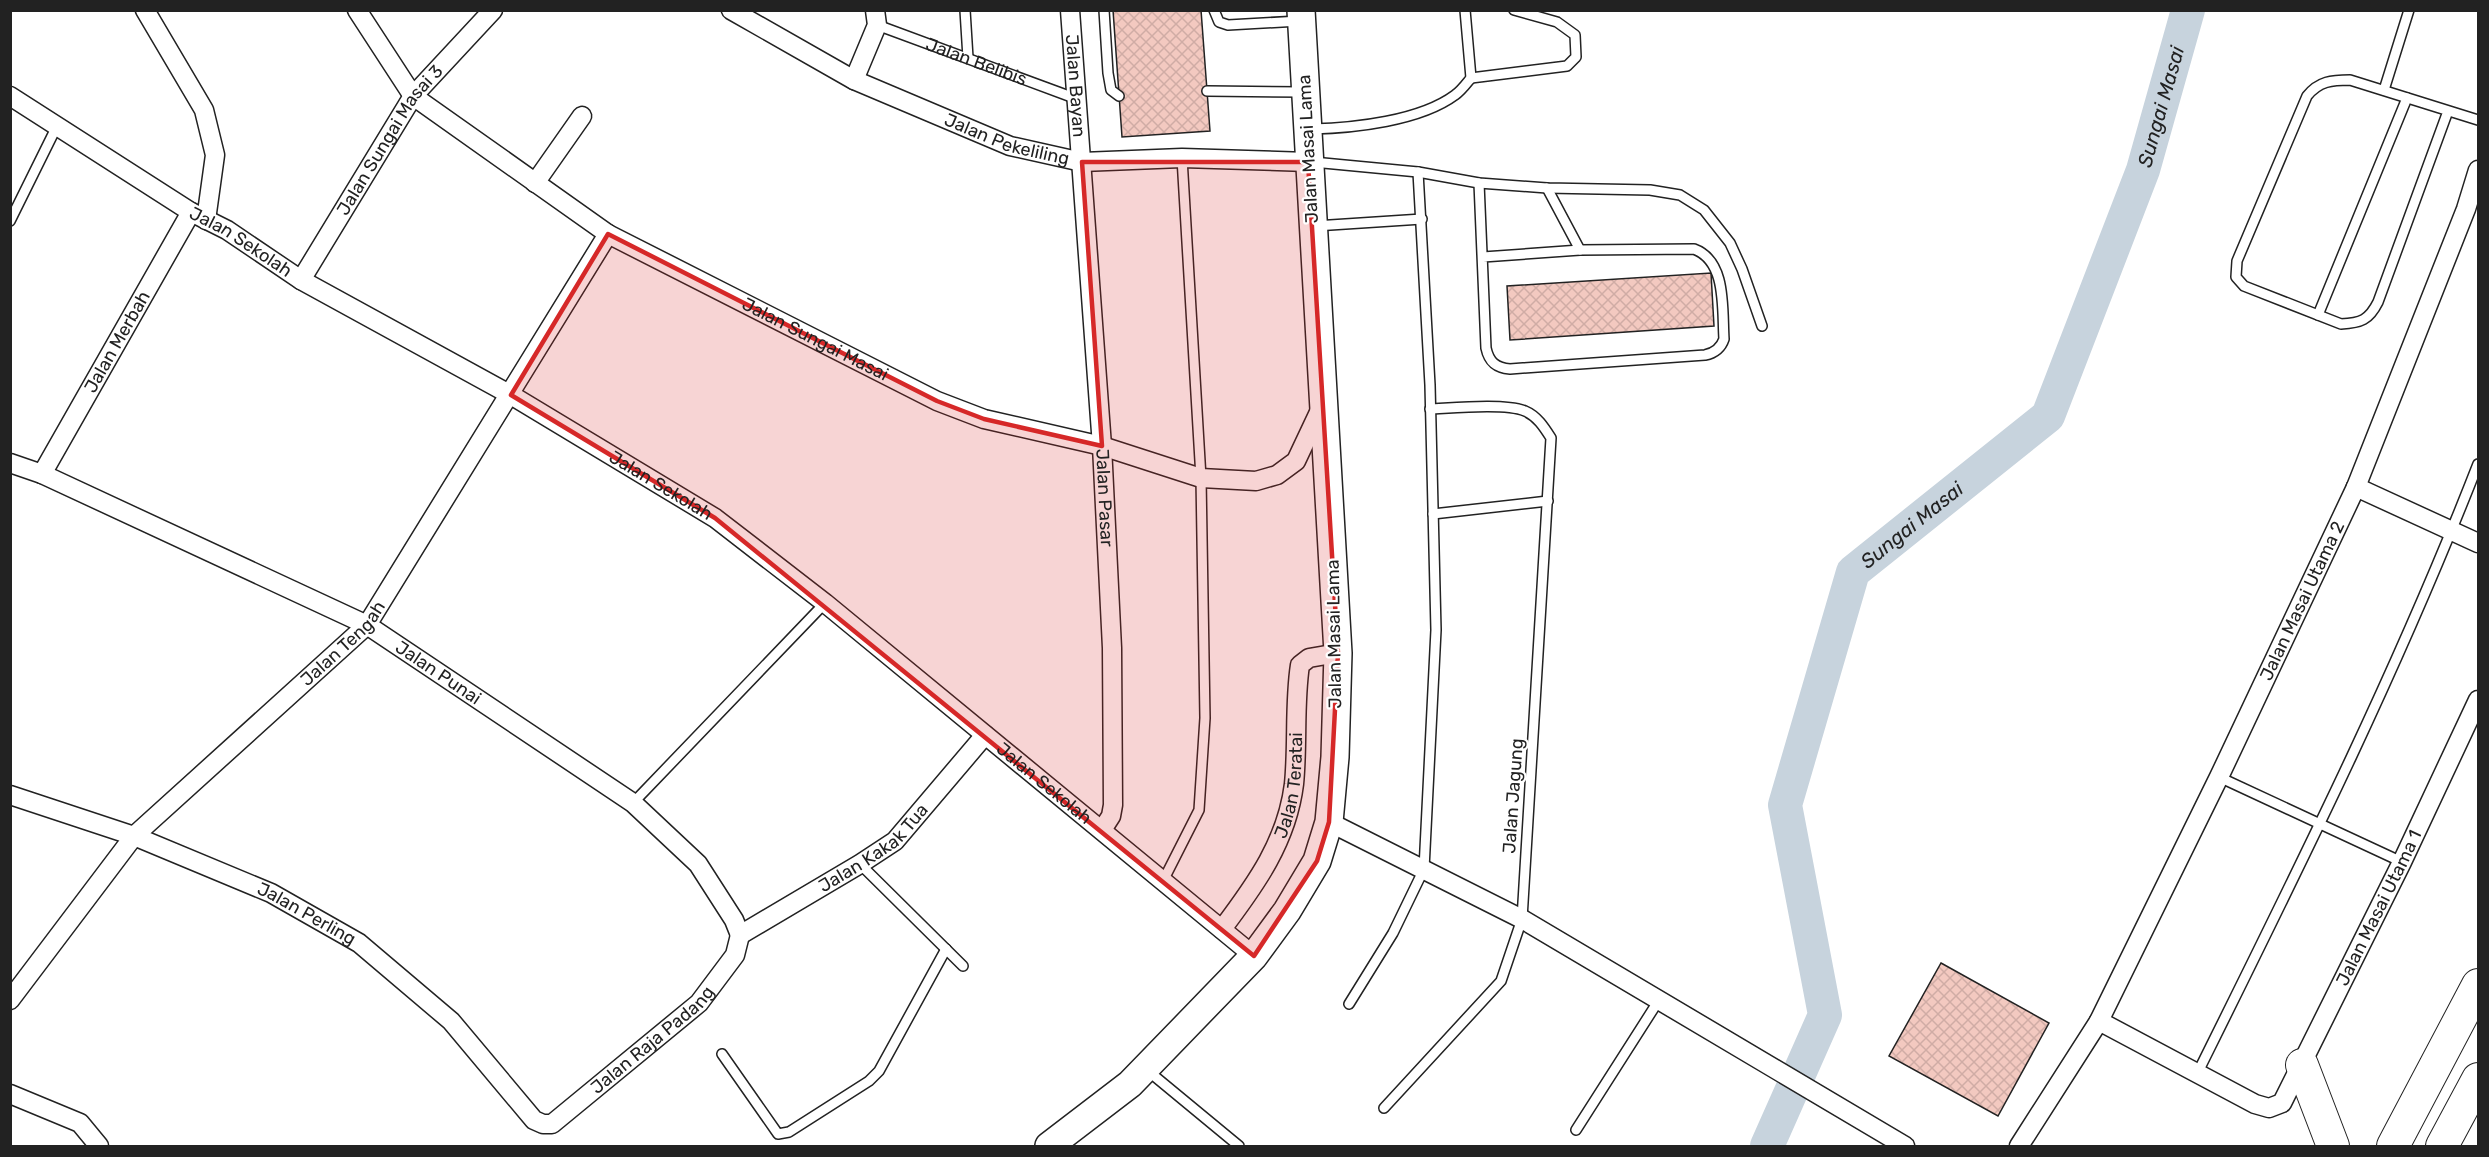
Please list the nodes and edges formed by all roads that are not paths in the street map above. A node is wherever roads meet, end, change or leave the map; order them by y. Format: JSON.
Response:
{"nodes":[{"id":1,"x":145,"y":10,"type":"edge"},
{"id":2,"x":357,"y":10,"type":"edge"},
{"id":3,"x":493,"y":10,"type":"edge"},
{"id":4,"x":731,"y":10,"type":"edge"},
{"id":5,"x":965,"y":10,"type":"edge"},
{"id":6,"x":1070,"y":10,"type":"edge"},
{"id":7,"x":1104,"y":10,"type":"edge"},
{"id":8,"x":1214,"y":10,"type":"edge"},
{"id":9,"x":1465,"y":10,"type":"edge"},
{"id":10,"x":1514,"y":10,"type":"edge"},
{"id":11,"x":2409,"y":10,"type":"edge"},
{"id":12,"x":1301,"y":15,"type":"edge"},
{"id":13,"x":876,"y":18,"type":"edge"},
{"id":14,"x":968,"y":58,"type":"junction"},
{"id":15,"x":1471,"y":78,"type":"junction"},
{"id":16,"x":854,"y":80,"type":"junction"},
{"id":17,"x":2384,"y":90,"type":"junction"},
{"id":18,"x":1207,"y":91,"type":"dead end"},
{"id":19,"x":1304,"y":92,"type":"junction"},
{"id":20,"x":10,"y":96,"type":"edge"},
{"id":21,"x":413,"y":96,"type":"junction"},
{"id":22,"x":1119,"y":96,"type":"dead end"},
{"id":23,"x":2407,"y":98,"type":"junction"},
{"id":24,"x":1077,"y":99,"type":"junction"},
{"id":25,"x":2448,"y":111,"type":"junction"},
{"id":26,"x":582,"y":116,"type":"dead end"},
{"id":27,"x":2478,"y":120,"type":"edge"},
{"id":28,"x":57,"y":126,"type":"junction"},
{"id":29,"x":1306,"y":129,"type":"junction"},
{"id":30,"x":1182,"y":158,"type":"junction"},
{"id":31,"x":1083,"y":162,"type":"junction"},
{"id":32,"x":1308,"y":162,"type":"junction"},
{"id":33,"x":2478,"y":170,"type":"edge"},
{"id":34,"x":1418,"y":172,"type":"junction"},
{"id":35,"x":535,"y":183,"type":"junction"},
{"id":36,"x":1479,"y":183,"type":"junction"},
{"id":37,"x":1547,"y":188,"type":"junction"},
{"id":38,"x":2472,"y":211,"type":"edge"},
{"id":39,"x":199,"y":216,"type":"junction"},
{"id":40,"x":1422,"y":219,"type":"junction"},
{"id":41,"x":10,"y":221,"type":"edge"},
{"id":42,"x":1312,"y":226,"type":"junction"},
{"id":43,"x":608,"y":234,"type":"junction"},
{"id":44,"x":1580,"y":250,"type":"junction"},
{"id":45,"x":1483,"y":257,"type":"junction"},
{"id":46,"x":301,"y":280,"type":"junction"},
{"id":47,"x":2318,"y":315,"type":"junction"},
{"id":48,"x":1762,"y":326,"type":"dead end"},
{"id":49,"x":511,"y":395,"type":"junction"},
{"id":50,"x":1323,"y":404,"type":"junction"},
{"id":51,"x":1431,"y":409,"type":"junction"},
{"id":52,"x":1102,"y":446,"type":"junction"},
{"id":53,"x":10,"y":463,"type":"edge"},
{"id":54,"x":2478,"y":464,"type":"edge"},
{"id":55,"x":42,"y":474,"type":"junction"},
{"id":56,"x":1201,"y":478,"type":"junction"},
{"id":57,"x":2356,"y":487,"type":"junction"},
{"id":58,"x":1548,"y":501,"type":"junction"},
{"id":59,"x":1433,"y":514,"type":"junction"},
{"id":60,"x":2452,"y":531,"type":"junction"},
{"id":61,"x":2478,"y":543,"type":"edge"},
{"id":62,"x":825,"y":603,"type":"junction"},
{"id":63,"x":367,"y":625,"type":"junction"},
{"id":64,"x":1338,"y":653,"type":"junction"},
{"id":65,"x":2478,"y":700,"type":"edge"},
{"id":66,"x":985,"y":735,"type":"junction"},
{"id":67,"x":2219,"y":777,"type":"junction"},
{"id":68,"x":10,"y":795,"type":"edge"},
{"id":69,"x":633,"y":803,"type":"junction"},
{"id":70,"x":1329,"y":822,"type":"junction"},
{"id":71,"x":2320,"y":824,"type":"junction"},
{"id":72,"x":1102,"y":830,"type":"junction"},
{"id":73,"x":134,"y":836,"type":"junction"},
{"id":74,"x":2402,"y":862,"type":"junction"},
{"id":75,"x":860,"y":864,"type":"junction"},
{"id":76,"x":1424,"y":869,"type":"junction"},
{"id":77,"x":1163,"y":881,"type":"junction"},
{"id":78,"x":1522,"y":919,"type":"junction"},
{"id":79,"x":1222,"y":929,"type":"junction"},
{"id":80,"x":740,"y":935,"type":"junction"},
{"id":81,"x":946,"y":949,"type":"junction"},
{"id":82,"x":1254,"y":956,"type":"junction"},
{"id":83,"x":963,"y":966,"type":"dead end"},
{"id":84,"x":2478,"y":985,"type":"edge"},
{"id":85,"x":10,"y":1000,"type":"edge"},
{"id":86,"x":1659,"y":1000,"type":"junction"},
{"id":87,"x":1349,"y":1004,"type":"dead end"},
{"id":88,"x":2099,"y":1021,"type":"junction"},
{"id":89,"x":722,"y":1054,"type":"dead end"},
{"id":90,"x":2302,"y":1065,"type":"junction"},
{"id":91,"x":1145,"y":1069,"type":"junction"},
{"id":92,"x":2198,"y":1072,"type":"junction"},
{"id":93,"x":2478,"y":1079,"type":"edge"},
{"id":94,"x":10,"y":1094,"type":"edge"},
{"id":95,"x":1384,"y":1108,"type":"dead end"},
{"id":96,"x":543,"y":1124,"type":"joint"},
{"id":97,"x":1576,"y":1130,"type":"dead end"},
{"id":98,"x":99,"y":1146,"type":"edge"},
{"id":99,"x":1049,"y":1146,"type":"edge"},
{"id":100,"x":1239,"y":1146,"type":"edge"},
{"id":101,"x":1905,"y":1146,"type":"edge"},
{"id":102,"x":2019,"y":1146,"type":"edge"},
{"id":103,"x":2333,"y":1146,"type":"edge"},
{"id":104,"x":2393,"y":1146,"type":"edge"},
{"id":105,"x":2442,"y":1146,"type":"edge"}],
"edges":[{"from":1,"to":39,"type":"street"},
{"from":2,"to":21,"type":"street","name":"Jalan Sungai Masai"},
{"from":3,"to":21,"type":"street","name":"Jalan Sungai Masai 3"},
{"from":4,"to":16,"type":"street","name":"Jalan Pekeliling"},
{"from":5,"to":14,"type":"lane"},
{"from":6,"to":24,"type":"street","name":"Jalan Bayan"},
{"from":7,"to":22,"type":"lane"},
{"from":8,"to":12,"type":"lane"},
{"from":9,"to":15,"type":"lane"},
{"from":10,"to":15,"type":"lane"},
{"from":11,"to":17,"type":"lane"},
{"from":12,"to":19,"type":"main road","name":"Jalan Masai Lama"},
{"from":13,"to":14,"type":"lane","name":"Jalan Belibis"},
{"from":13,"to":16,"type":"street","name":"Jalan Belibis"},
{"from":14,"to":24,"type":"lane","name":"Jalan Belibis"},
{"from":15,"to":29,"type":"lane"},
{"from":16,"to":31,"type":"street","name":"Jalan Pekeliling"},
{"from":17,"to":23,"type":"lane"},
{"from":17,"to":47,"type":"lane"},
{"from":18,"to":19,"type":"lane"},
{"from":19,"to":29,"type":"main road","name":"Jalan Masai Lama"},
{"from":20,"to":28,"type":"street","name":"Jalan Sekolah"},
{"from":21,"to":35,"type":"street","name":"Jalan Sungai Masai"},
{"from":21,"to":46,"type":"street","name":"Jalan Sungai Masai 3"},
{"from":23,"to":25,"type":"lane"},
{"from":23,"to":47,"type":"lane"},
{"from":24,"to":31,"type":"street","name":"Jalan Bayan"},
{"from":25,"to":27,"type":"lane"},
{"from":25,"to":47,"type":"lane"},
{"from":26,"to":35,"type":"street"},
{"from":28,"to":39,"type":"street","name":"Jalan Sekolah"},
{"from":28,"to":41,"type":"lane"},
{"from":29,"to":32,"type":"main road","name":"Jalan Masai Lama"},
{"from":30,"to":31,"type":"street","name":"Jalan Pekeliling"},
{"from":30,"to":32,"type":"street","name":"Jalan Pekeliling"},
{"from":30,"to":56,"type":"lane"},
{"from":31,"to":52,"type":"street","name":"Jalan Pasar"},
{"from":32,"to":34,"type":"lane"},
{"from":32,"to":42,"type":"main road","name":"Jalan Masai Lama"},
{"from":33,"to":38,"type":"street","name":"Jalan Masai Utama 2"},
{"from":34,"to":36,"type":"lane"},
{"from":34,"to":40,"type":"lane"},
{"from":35,"to":43,"type":"street","name":"Jalan Sungai Masai"},
{"from":36,"to":37,"type":"lane"},
{"from":36,"to":45,"type":"lane"},
{"from":37,"to":44,"type":"lane"},
{"from":37,"to":48,"type":"lane"},
{"from":38,"to":57,"type":"street","name":"Jalan Masai Utama 2"},
{"from":39,"to":46,"type":"street","name":"Jalan Sekolah"},
{"from":39,"to":55,"type":"street","name":"Jalan Merbah"},
{"from":40,"to":42,"type":"lane"},
{"from":40,"to":51,"type":"lane"},
{"from":42,"to":50,"type":"main road","name":"Jalan Masai Lama"},
{"from":43,"to":49,"type":"street","name":"Jalan Tengah"},
{"from":43,"to":52,"type":"street","name":"Jalan Sungai Masai"},
{"from":44,"to":45,"type":"lane"},
{"from":44,"to":45,"type":"lane"},
{"from":46,"to":49,"type":"street","name":"Jalan Sekolah"},
{"from":49,"to":62,"type":"street","name":"Jalan Sekolah"},
{"from":49,"to":63,"type":"street","name":"Jalan Tengah"},
{"from":50,"to":56,"type":"street","name":"Jalan Sungai Masai"},
{"from":50,"to":64,"type":"main road","name":"Jalan Masai Lama"},
{"from":51,"to":58,"type":"lane","name":"Jalan Jagung"},
{"from":51,"to":59,"type":"lane"},
{"from":52,"to":56,"type":"street","name":"Jalan Sungai Masai"},
{"from":52,"to":72,"type":"street","name":"Jalan Pasar"},
{"from":53,"to":55,"type":"street","name":"Jalan Punai"},
{"from":54,"to":60,"type":"lane"},
{"from":55,"to":63,"type":"street","name":"Jalan Punai"},
{"from":56,"to":77,"type":"lane"},
{"from":57,"to":60,"type":"street"},
{"from":57,"to":67,"type":"street","name":"Jalan Masai Utama 2"},
{"from":58,"to":59,"type":"lane"},
{"from":58,"to":78,"type":"lane","name":"Jalan Jagung"},
{"from":59,"to":76,"type":"lane"},
{"from":60,"to":61,"type":"street"},
{"from":60,"to":71,"type":"lane"},
{"from":62,"to":66,"type":"street","name":"Jalan Sekolah"},
{"from":62,"to":69,"type":"lane"},
{"from":63,"to":69,"type":"street","name":"Jalan Punai"},
{"from":63,"to":73,"type":"street","name":"Jalan Tengah"},
{"from":64,"to":70,"type":"main road","name":"Jalan Masai Lama"},
{"from":64,"to":79,"type":"street","name":"Jalan Teratai"},
{"from":65,"to":74,"type":"street","name":"Jalan Masai Utama 1"},
{"from":66,"to":72,"type":"street","name":"Jalan Sekolah"},
{"from":66,"to":75,"type":"street","name":"Jalan Kakak Tua"},
{"from":67,"to":71,"type":"lane"},
{"from":67,"to":88,"type":"street","name":"Jalan Masai Utama 2"},
{"from":68,"to":73,"type":"street","name":"Jalan Perling"},
{"from":69,"to":80,"type":"street","name":"Jalan Punai"},
{"from":70,"to":76,"type":"street"},
{"from":70,"to":82,"type":"main road","name":"Jalan Masai Lama"},
{"from":71,"to":74,"type":"lane"},
{"from":71,"to":92,"type":"lane"},
{"from":72,"to":77,"type":"street","name":"Jalan Sekolah"},
{"from":73,"to":85,"type":"street","name":"Jalan Tengah"},
{"from":73,"to":96,"type":"street","name":"Jalan Perling"},
{"from":74,"to":90,"type":"street","name":"Jalan Masai Utama 1"},
{"from":75,"to":80,"type":"street","name":"Jalan Kakak Tua"},
{"from":75,"to":81,"type":"lane"},
{"from":76,"to":78,"type":"street"},
{"from":76,"to":87,"type":"lane"},
{"from":77,"to":79,"type":"street","name":"Jalan Sekolah"},
{"from":78,"to":86,"type":"street"},
{"from":78,"to":95,"type":"lane","name":"Jalan Jagung"},
{"from":79,"to":82,"type":"street","name":"Jalan Sekolah"},
{"from":80,"to":96,"type":"street","name":"Jalan Raja Padang"},
{"from":81,"to":83,"type":"lane"},
{"from":81,"to":89,"type":"lane"},
{"from":82,"to":91,"type":"main road","name":"Jalan Masai Lama"},
{"from":84,"to":104,"type":"highway"},
{"from":86,"to":97,"type":"lane"},
{"from":86,"to":101,"type":"street"},
{"from":88,"to":92,"type":"street"},
{"from":88,"to":102,"type":"street","name":"Jalan Masai Utama 2"},
{"from":90,"to":92,"type":"street","name":"Jalan Masai Utama 1"},
{"from":90,"to":103,"type":"highway"},
{"from":91,"to":99,"type":"main road","name":"Jalan Masai Lama"},
{"from":91,"to":100,"type":"lane"},
{"from":93,"to":105,"type":"highway"},
{"from":94,"to":98,"type":"street"}]}
